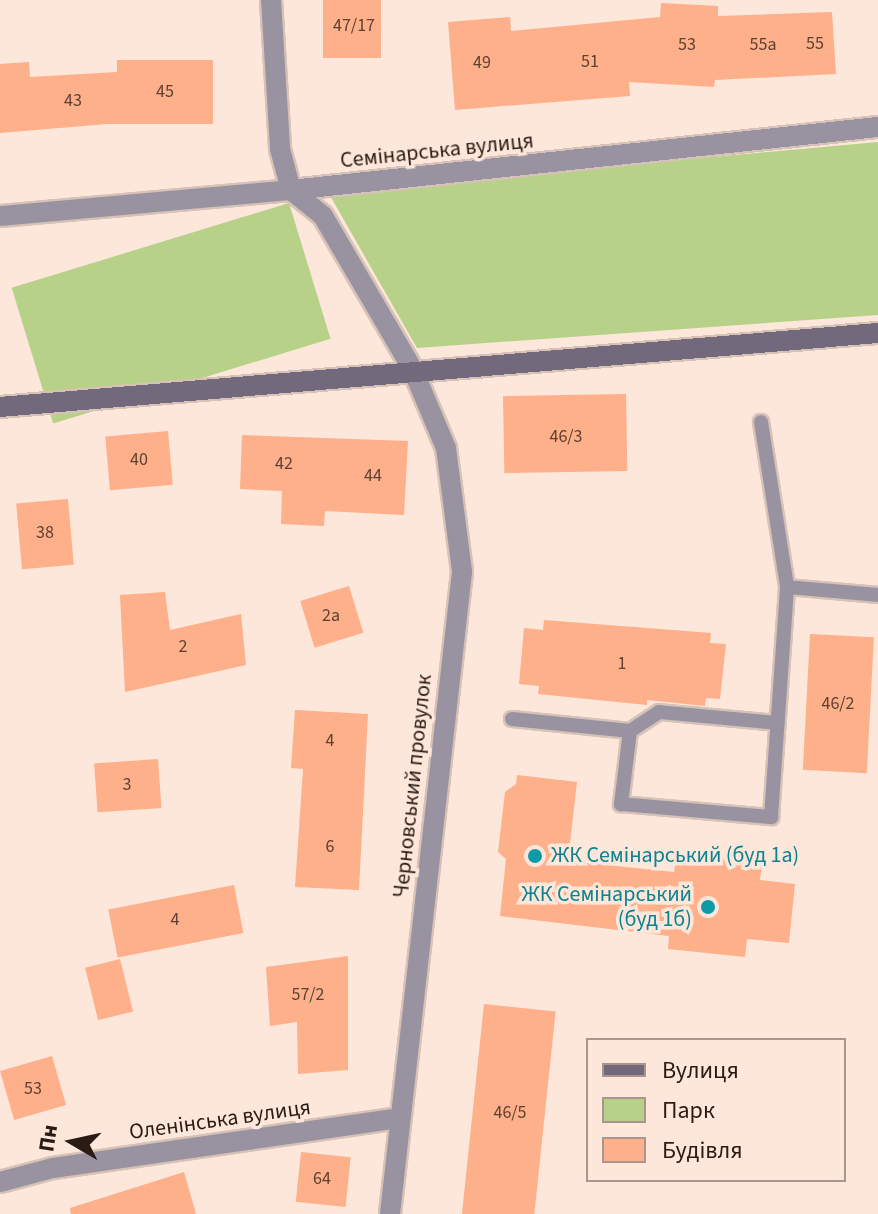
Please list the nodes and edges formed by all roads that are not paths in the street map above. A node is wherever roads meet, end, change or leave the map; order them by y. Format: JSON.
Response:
{"nodes":[{"id":1,"x":271,"y":0,"type":"edge"},
{"id":2,"x":878,"y":127,"type":"edge"},
{"id":3,"x":291,"y":190,"type":"junction"},
{"id":4,"x":0,"y":216,"type":"edge"},
{"id":5,"x":878,"y":333,"type":"edge"},
{"id":6,"x":413,"y":370,"type":"junction"},
{"id":7,"x":0,"y":407,"type":"edge"},
{"id":8,"x":761,"y":422,"type":"dead end"},
{"id":9,"x":787,"y":587,"type":"junction"},
{"id":10,"x":878,"y":595,"type":"edge"},
{"id":11,"x":512,"y":719,"type":"dead end"},
{"id":12,"x":777,"y":723,"type":"junction"},
{"id":13,"x":630,"y":731,"type":"junction"},
{"id":14,"x":400,"y":1118,"type":"junction"},
{"id":15,"x":0,"y":1182,"type":"edge"},
{"id":16,"x":390,"y":1214,"type":"edge"}],
"edges":[{"from":1,"to":3,"type":"street"},
{"from":2,"to":3,"type":"street","name":"Семінарська вулиця"},
{"from":3,"to":4,"type":"street","name":"Семінарська вулиця"},
{"from":3,"to":6,"type":"street","name":"Черновський провулок"},
{"from":5,"to":6,"type":"main road"},
{"from":6,"to":7,"type":"main road"},
{"from":6,"to":14,"type":"street","name":"Черновський провулок"},
{"from":8,"to":9,"type":"lane"},
{"from":9,"to":10,"type":"lane"},
{"from":9,"to":12,"type":"lane"},
{"from":11,"to":13,"type":"lane"},
{"from":12,"to":13,"type":"lane"},
{"from":12,"to":13,"type":"lane"},
{"from":14,"to":15,"type":"street","name":"Оленінська вулиця"},
{"from":14,"to":16,"type":"street","name":"Черновський провулок"}]}
